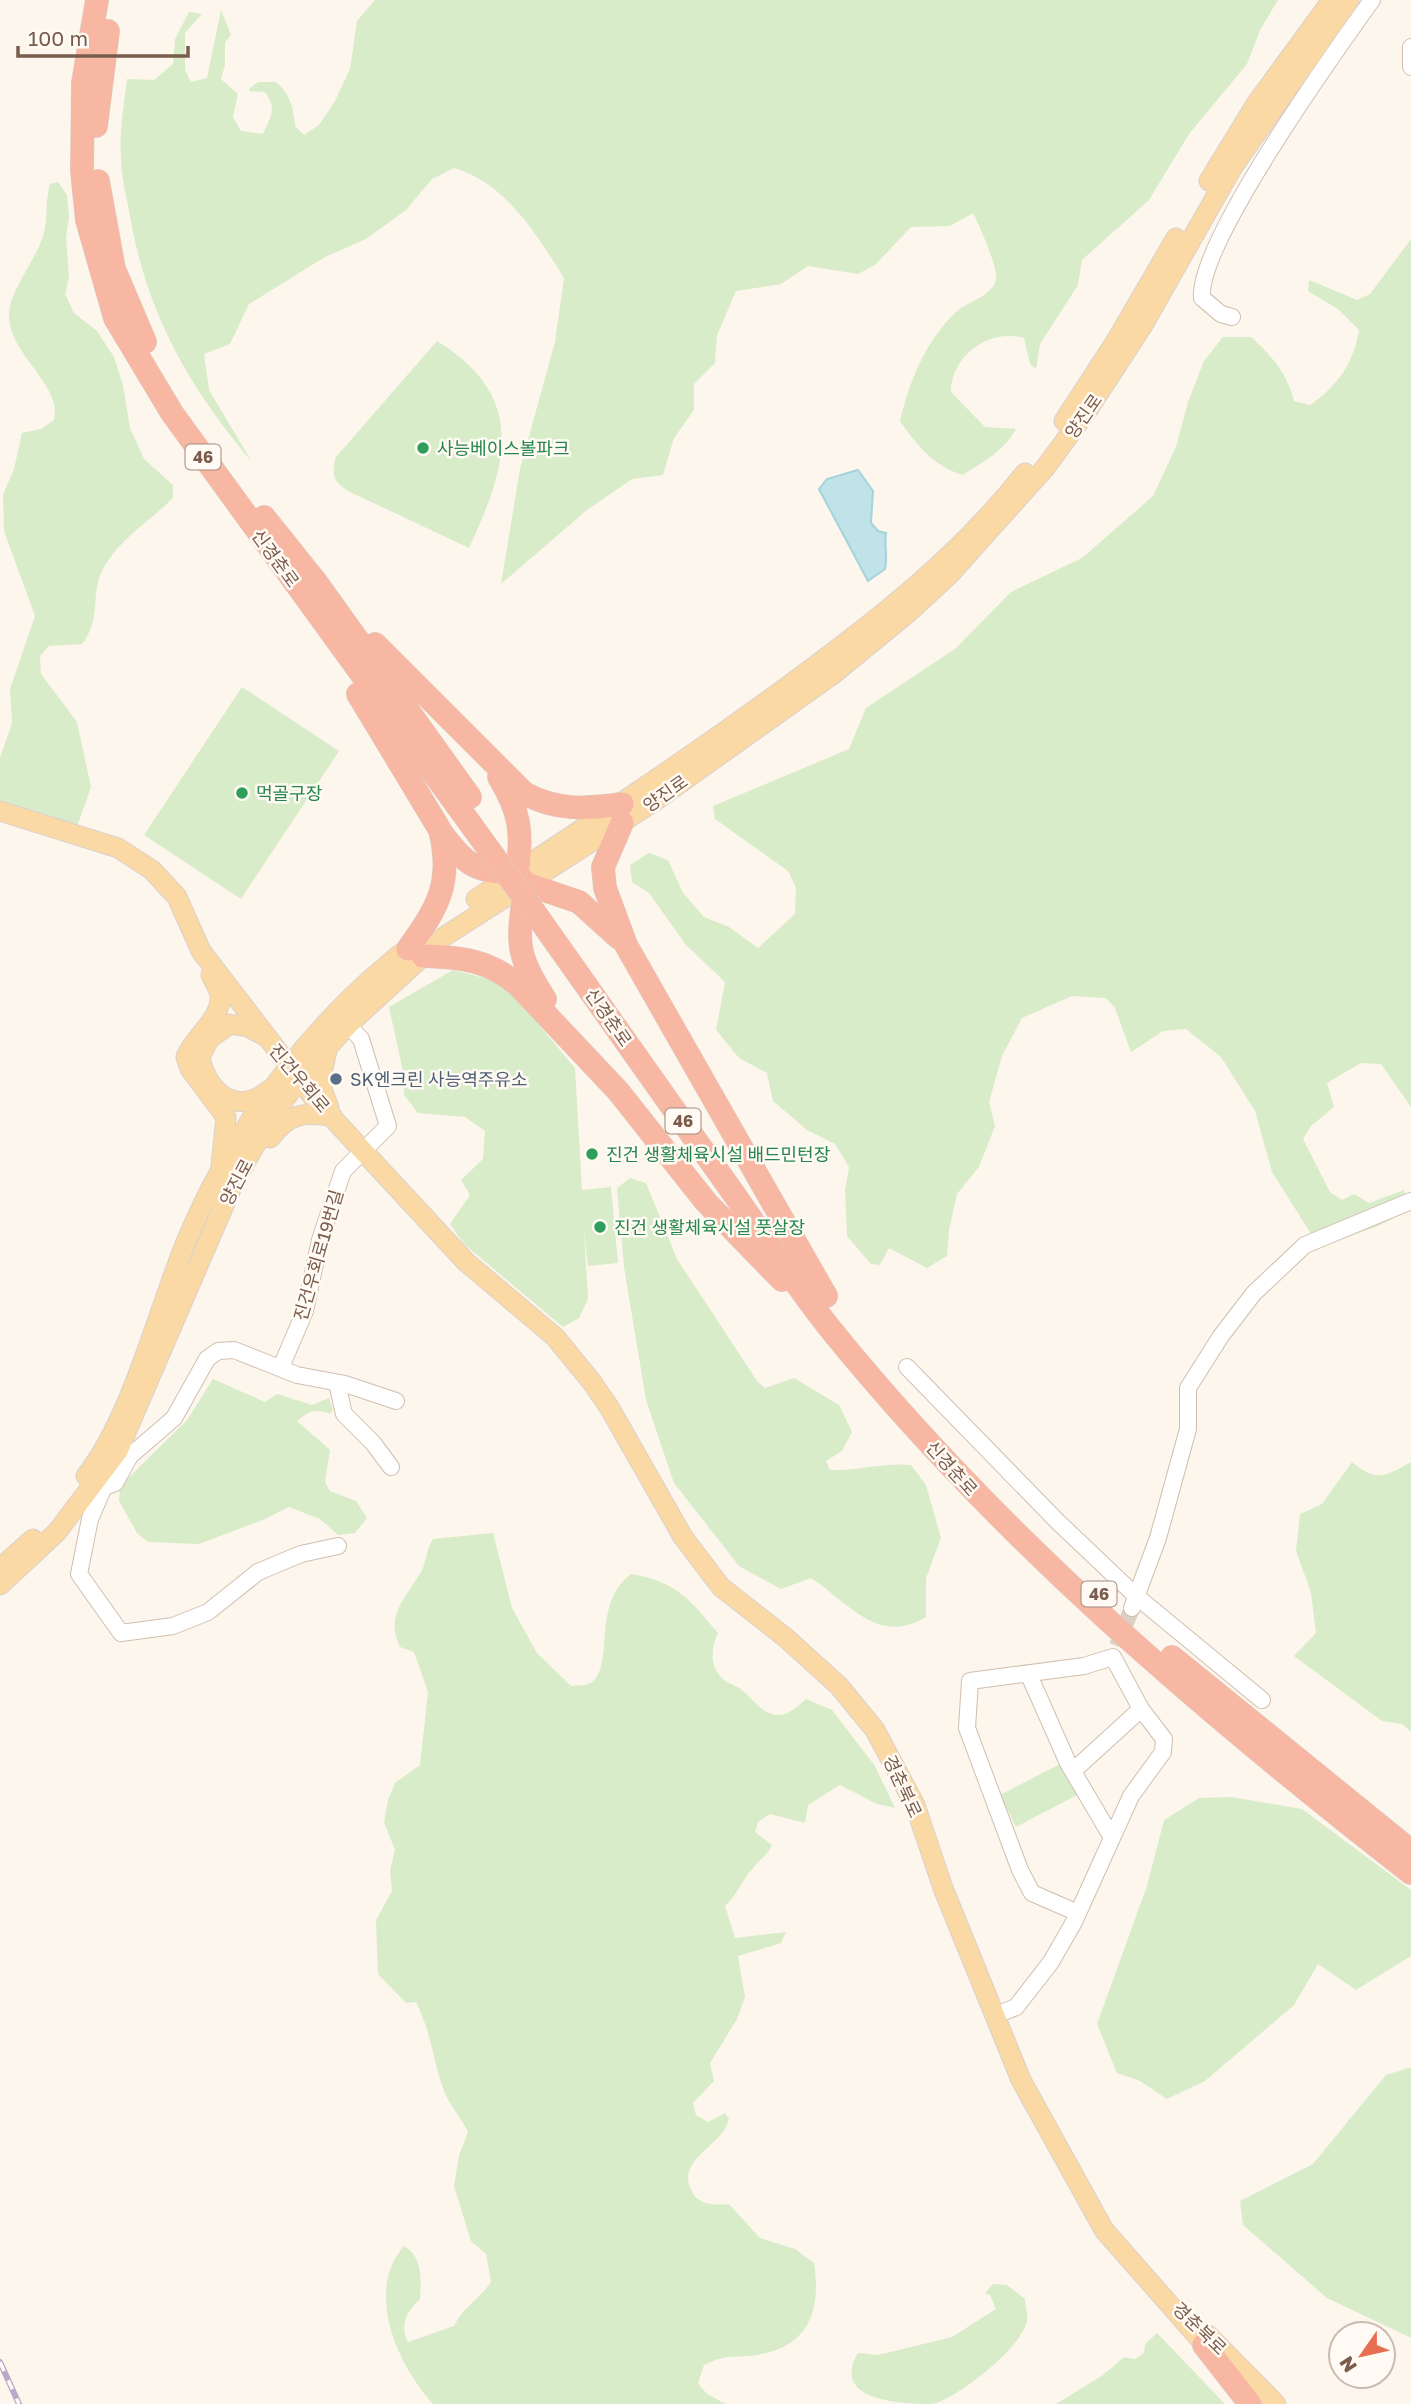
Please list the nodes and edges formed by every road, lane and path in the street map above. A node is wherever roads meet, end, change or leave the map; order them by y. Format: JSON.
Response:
{"nodes":[{"id":1,"x":97,"y":0,"type":"edge"},
{"id":2,"x":113,"y":0,"type":"edge"},
{"id":3,"x":1332,"y":0,"type":"edge"},
{"id":4,"x":1349,"y":0,"type":"edge"},
{"id":5,"x":1372,"y":0,"type":"edge"},
{"id":6,"x":1411,"y":47,"type":"edge"},
{"id":7,"x":1411,"y":66,"type":"edge"},
{"id":8,"x":1231,"y":317,"type":"dead end"},
{"id":9,"x":308,"y":588,"type":"junction"},
{"id":10,"x":488,"y":760,"type":"junction"},
{"id":11,"x":0,"y":811,"type":"edge"},
{"id":12,"x":622,"y":813,"type":"junction"},
{"id":13,"x":440,"y":830,"type":"junction"},
{"id":14,"x":522,"y":878,"type":"junction"},
{"id":15,"x":541,"y":909,"type":"junction"},
{"id":16,"x":626,"y":945,"type":"junction"},
{"id":17,"x":201,"y":951,"type":"junction"},
{"id":18,"x":415,"y":952,"type":"junction"},
{"id":19,"x":244,"y":1010,"type":"junction"},
{"id":20,"x":348,"y":1025,"type":"junction"},
{"id":21,"x":264,"y":1035,"type":"junction"},
{"id":22,"x":307,"y":1044,"type":"junction"},
{"id":23,"x":579,"y":1047,"type":"junction"},
{"id":24,"x":327,"y":1049,"type":"junction"},
{"id":25,"x":294,"y":1073,"type":"junction"},
{"id":26,"x":274,"y":1086,"type":"junction"},
{"id":27,"x":332,"y":1117,"type":"junction"},
{"id":28,"x":365,"y":1151,"type":"junction"},
{"id":29,"x":243,"y":1166,"type":"junction"},
{"id":30,"x":218,"y":1176,"type":"junction"},
{"id":31,"x":1411,"y":1201,"type":"edge"},
{"id":32,"x":826,"y":1296,"type":"junction"},
{"id":33,"x":831,"y":1329,"type":"junction"},
{"id":34,"x":281,"y":1367,"type":"junction"},
{"id":35,"x":907,"y":1367,"type":"dead end"},
{"id":36,"x":591,"y":1381,"type":"joint"},
{"id":37,"x":337,"y":1383,"type":"junction"},
{"id":38,"x":396,"y":1401,"type":"dead end"},
{"id":39,"x":391,"y":1467,"type":"dead end"},
{"id":40,"x":83,"y":1514,"type":"junction"},
{"id":41,"x":338,"y":1546,"type":"dead end"},
{"id":42,"x":0,"y":1568,"type":"edge"},
{"id":43,"x":0,"y":1585,"type":"edge"},
{"id":44,"x":1134,"y":1602,"type":"junction"},
{"id":45,"x":1029,"y":1675,"type":"junction"},
{"id":46,"x":1262,"y":1700,"type":"dead end"},
{"id":47,"x":1141,"y":1709,"type":"junction"},
{"id":48,"x":1073,"y":1771,"type":"junction"},
{"id":49,"x":1111,"y":1836,"type":"junction"},
{"id":50,"x":1411,"y":1851,"type":"edge"},
{"id":51,"x":1411,"y":1873,"type":"edge"},
{"id":52,"x":1078,"y":1913,"type":"junction"},
{"id":53,"x":994,"y":2016,"type":"junction"},
{"id":54,"x":1121,"y":2253,"type":"junction"},
{"id":55,"x":1204,"y":2345,"type":"junction"},
{"id":56,"x":1250,"y":2404,"type":"edge"},
{"id":57,"x":1259,"y":2404,"type":"edge"},
{"id":58,"x":1276,"y":2404,"type":"edge"}],
"edges":[{"from":1,"to":9,"type":"highway","name":"신경춘로","number":"46"},
{"from":2,"to":9,"type":"highway","name":"신경춘로","number":"46"},
{"from":3,"to":12,"type":"main road","name":"양진로"},
{"from":4,"to":12,"type":"main road","name":"양진로"},
{"from":5,"to":8,"type":"street"},
{"from":6,"to":7,"type":"street"},
{"from":9,"to":10,"type":"highway"},
{"from":9,"to":13,"type":"highway"},
{"from":9,"to":15,"type":"highway","name":"신경춘로","number":"46","bridge":true},
{"from":10,"to":12,"type":"highway"},
{"from":10,"to":14,"type":"highway"},
{"from":11,"to":17,"type":"main road","name":"진건우회로"},
{"from":12,"to":14,"type":"main road","name":"양진로"},
{"from":12,"to":16,"type":"highway"},
{"from":13,"to":14,"type":"highway"},
{"from":13,"to":18,"type":"highway"},
{"from":14,"to":16,"type":"highway"},
{"from":14,"to":18,"type":"main road","name":"양진로"},
{"from":14,"to":23,"type":"highway"},
{"from":15,"to":32,"type":"highway","name":"신경춘로","number":"46"},
{"from":15,"to":33,"type":"highway","name":"신경춘로","number":"46"},
{"from":16,"to":32,"type":"highway"},
{"from":17,"to":19,"type":"main road","name":"진건우회로"},
{"from":17,"to":30,"type":"main road"},
{"from":18,"to":20,"type":"main road","name":"양진로"},
{"from":18,"to":22,"type":"main road","name":"양진로"},
{"from":18,"to":23,"type":"highway"},
{"from":19,"to":21,"type":"main road","name":"진건우회로"},
{"from":19,"to":22,"type":"main road"},
{"from":20,"to":24,"type":"main road","name":"양진로"},
{"from":20,"to":28,"type":"street","name":"진건우회로19번길"},
{"from":21,"to":25,"type":"main road","name":"진건우회로"},
{"from":21,"to":26,"type":"main road"},
{"from":22,"to":25,"type":"main road","name":"양진로"},
{"from":23,"to":33,"type":"highway"},
{"from":24,"to":25,"type":"main road","name":"양진로"},
{"from":24,"to":27,"type":"main road"},
{"from":25,"to":26,"type":"main road","name":"양진로"},
{"from":25,"to":27,"type":"main road","name":"진건우회로"},
{"from":25,"to":29,"type":"main road","name":"양진로"},
{"from":26,"to":30,"type":"main road","name":"양진로"},
{"from":27,"to":28,"type":"main road","name":"진건우회로"},
{"from":27,"to":29,"type":"main road"},
{"from":28,"to":34,"type":"street","name":"진건우회로19번길"},
{"from":28,"to":36,"type":"main road","name":"진건우회로"},
{"from":29,"to":40,"type":"main road","name":"양진로"},
{"from":30,"to":42,"type":"main road","name":"양진로"},
{"from":31,"to":44,"type":"street"},
{"from":32,"to":50,"type":"highway","name":"신경춘로","number":"46"},
{"from":33,"to":51,"type":"highway","name":"신경춘로","number":"46"},
{"from":34,"to":37,"type":"street"},
{"from":34,"to":40,"type":"street"},
{"from":35,"to":44,"type":"street"},
{"from":36,"to":53,"type":"main road","name":"경춘북로"},
{"from":37,"to":38,"type":"street"},
{"from":37,"to":39,"type":"street"},
{"from":40,"to":41,"type":"street"},
{"from":40,"to":43,"type":"main road","name":"양진로"},
{"from":44,"to":46,"type":"street"},
{"from":45,"to":47,"type":"street"},
{"from":45,"to":48,"type":"street"},
{"from":45,"to":52,"type":"street"},
{"from":47,"to":48,"type":"street"},
{"from":47,"to":49,"type":"street"},
{"from":48,"to":49,"type":"street"},
{"from":49,"to":52,"type":"street"},
{"from":52,"to":53,"type":"street"},
{"from":53,"to":54,"type":"main road","name":"경춘북로"},
{"from":54,"to":55,"type":"main road","name":"경춘북로"},
{"from":54,"to":58,"type":"main road","name":"경춘북로"},
{"from":55,"to":56,"type":"highway"},
{"from":55,"to":57,"type":"main road","name":"경춘북로"}]}
